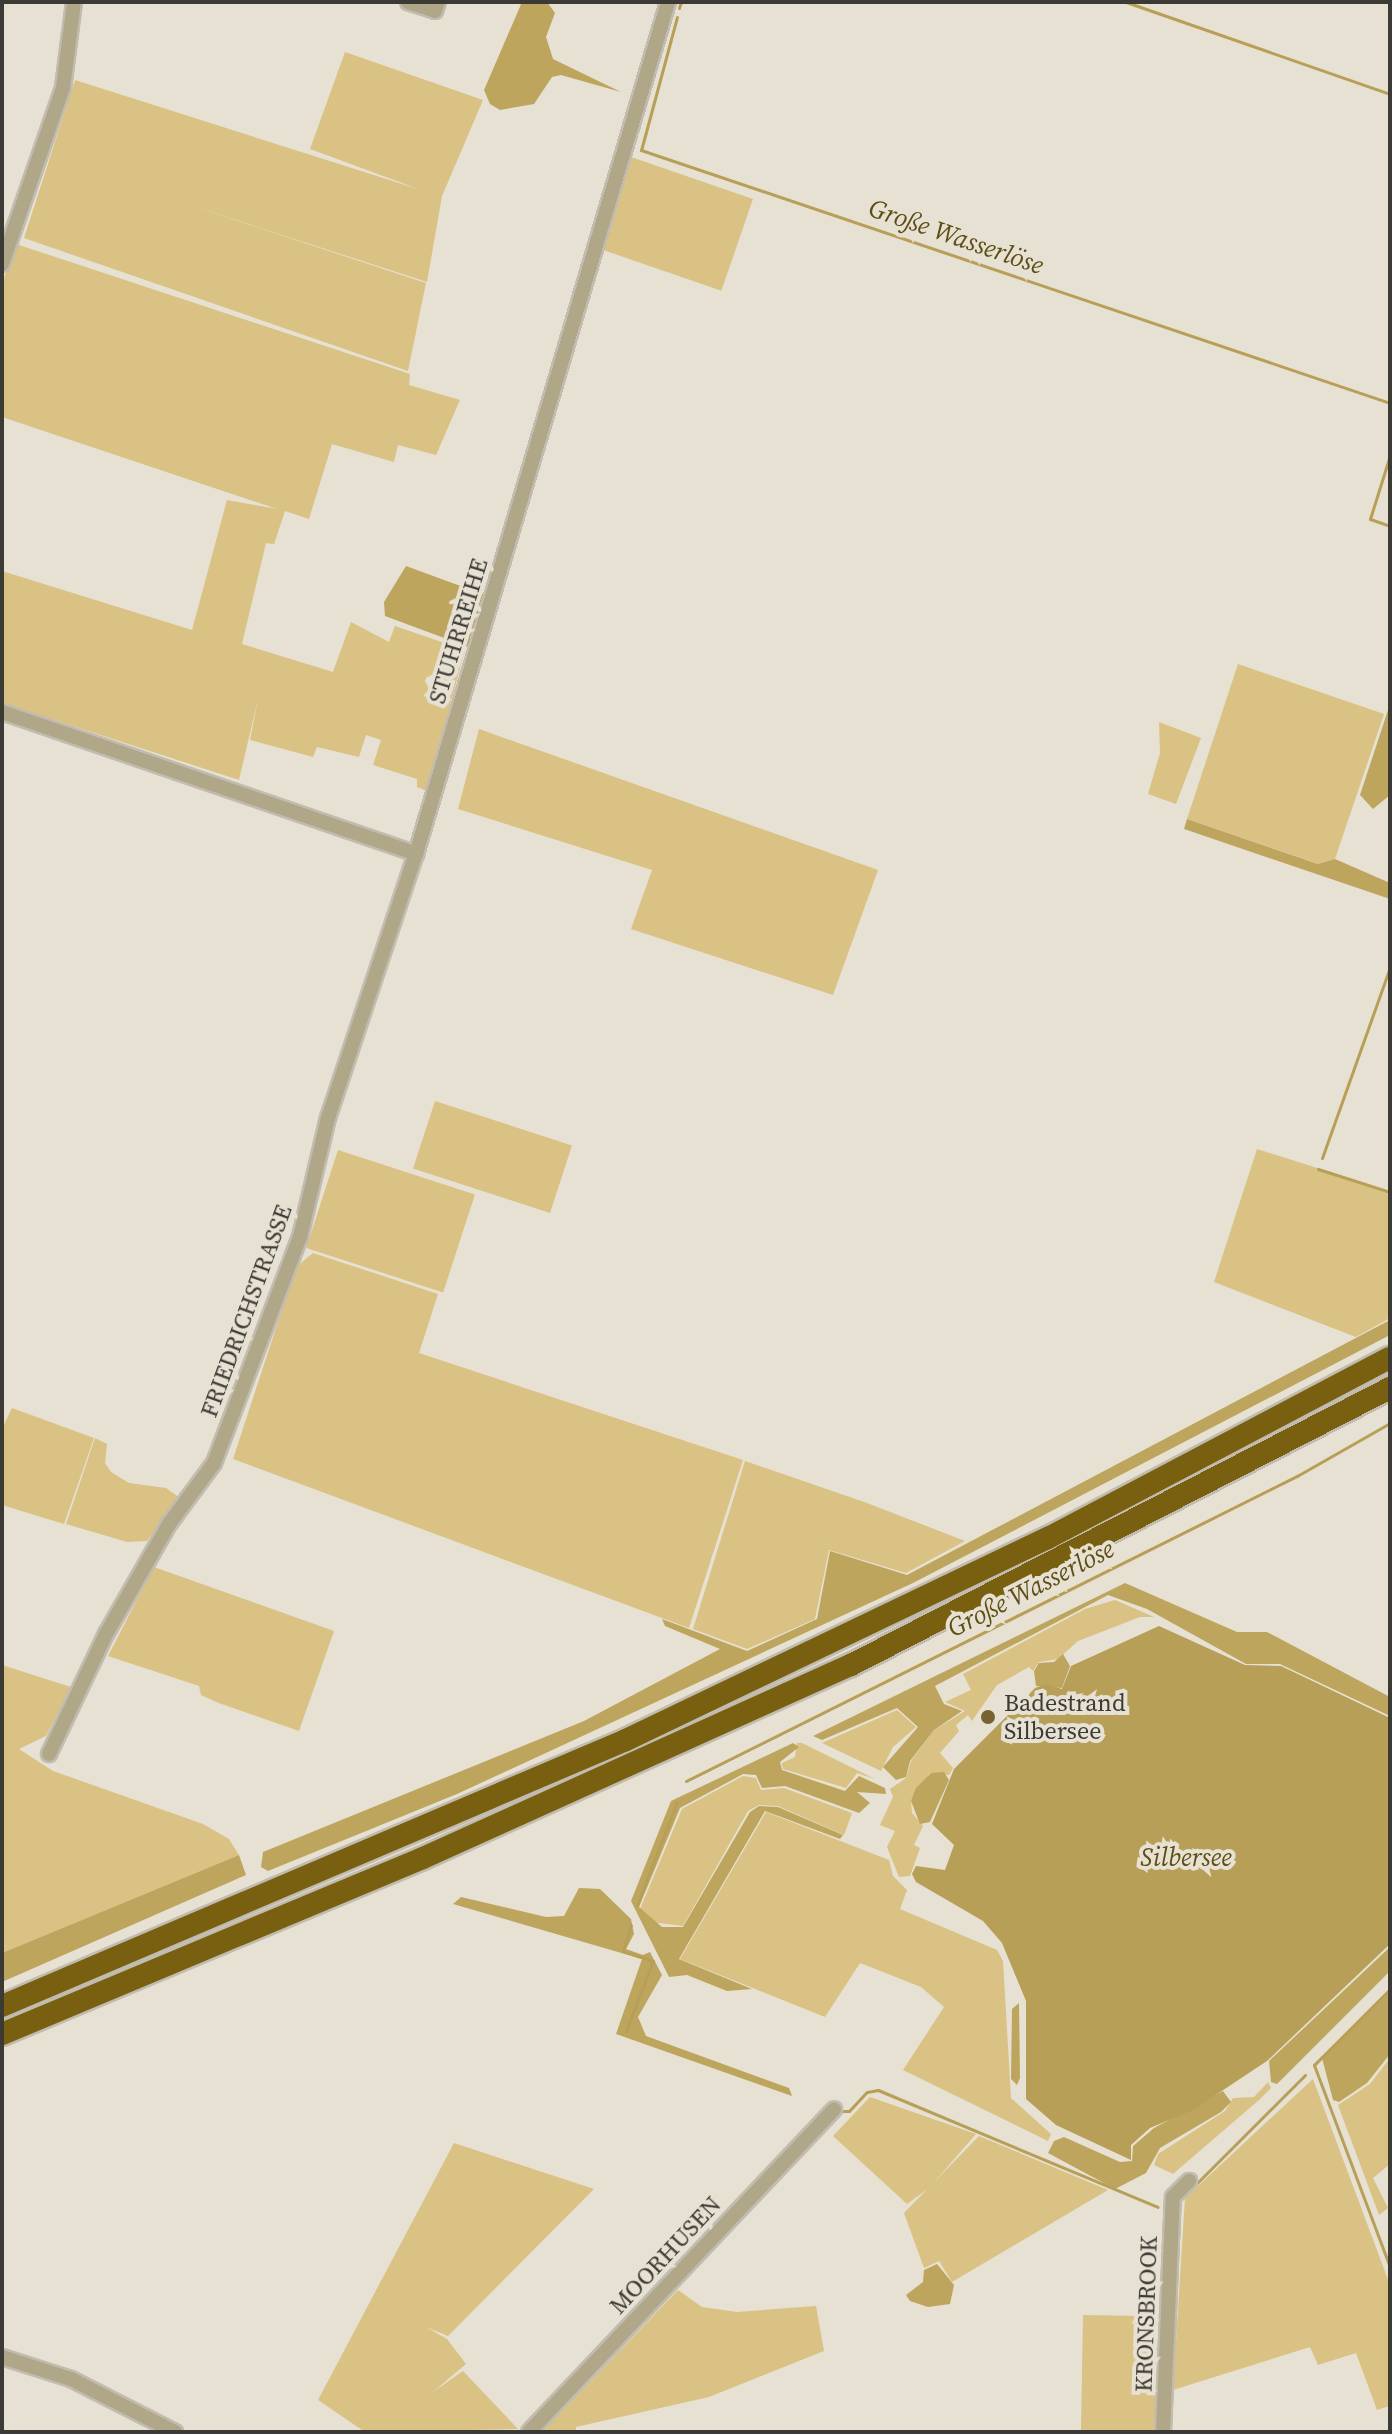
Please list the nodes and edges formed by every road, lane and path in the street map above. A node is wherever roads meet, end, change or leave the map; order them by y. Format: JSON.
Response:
{"nodes":[{"id":1,"x":74,"y":2,"type":"edge"},
{"id":2,"x":408,"y":2,"type":"edge"},
{"id":3,"x":438,"y":2,"type":"edge"},
{"id":4,"x":668,"y":2,"type":"edge"},
{"id":5,"x":2,"y":264,"type":"edge"},
{"id":6,"x":2,"y":712,"type":"edge"},
{"id":7,"x":416,"y":854,"type":"junction"},
{"id":8,"x":1390,"y":1358,"type":"edge"},
{"id":9,"x":1390,"y":1388,"type":"edge"},
{"id":10,"x":49,"y":1754,"type":"dead end"},
{"id":11,"x":2,"y":2006,"type":"edge"},
{"id":12,"x":2,"y":2034,"type":"edge"},
{"id":13,"x":834,"y":2109,"type":"dead end"},
{"id":14,"x":1189,"y":2181,"type":"dead end"},
{"id":15,"x":2,"y":2357,"type":"edge"},
{"id":16,"x":175,"y":2432,"type":"edge"},
{"id":17,"x":529,"y":2432,"type":"edge"},
{"id":18,"x":1163,"y":2432,"type":"edge"}],
"edges":[{"from":1,"to":5,"type":"street"},
{"from":2,"to":3,"type":"street"},
{"from":4,"to":7,"type":"street","name":"STUHRREIHE"},
{"from":6,"to":7,"type":"street"},
{"from":7,"to":10,"type":"street","name":"FRIEDRICHSTRASSE"},
{"from":8,"to":11,"type":"highway"},
{"from":9,"to":12,"type":"highway"},
{"from":13,"to":17,"type":"street","name":"MOORHUSEN"},
{"from":14,"to":18,"type":"street","name":"KRONSBROOK"},
{"from":15,"to":16,"type":"street"}]}
